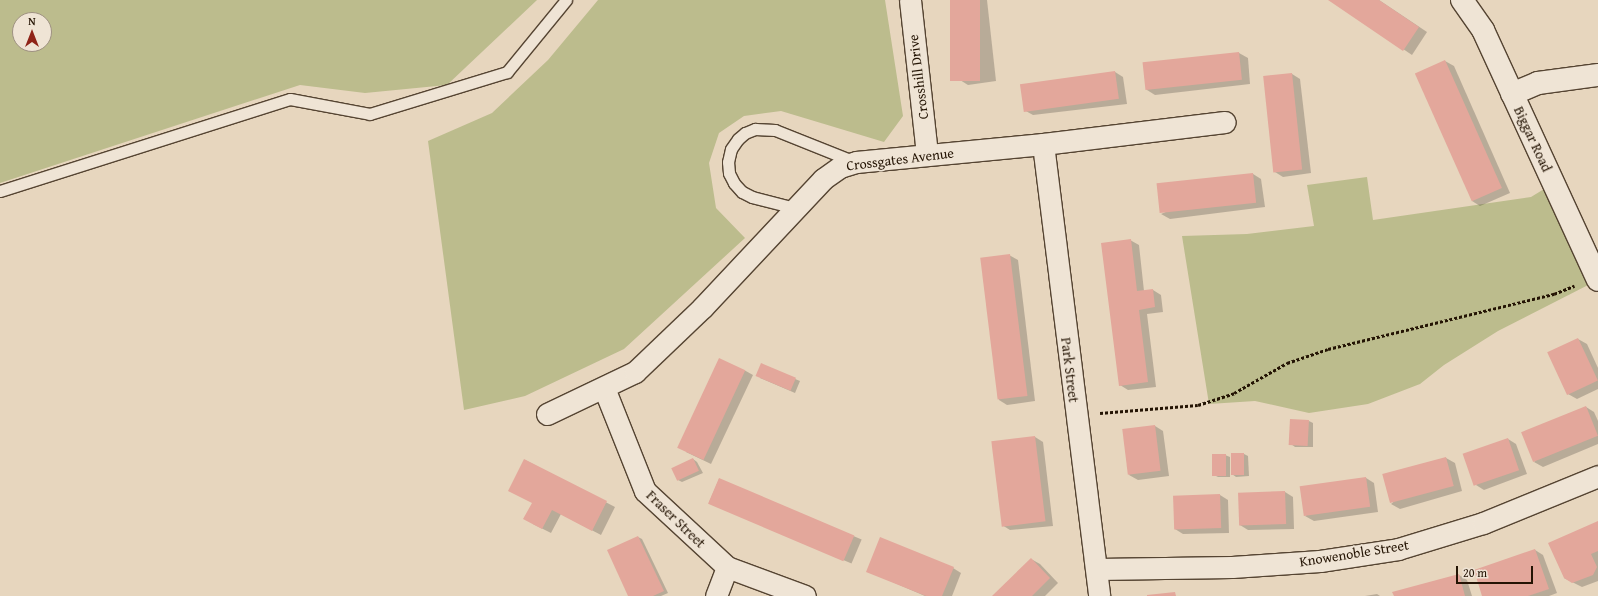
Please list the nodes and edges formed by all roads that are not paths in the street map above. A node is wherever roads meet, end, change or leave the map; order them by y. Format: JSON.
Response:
{"nodes":[{"id":1,"x":566,"y":0,"type":"edge"},
{"id":2,"x":910,"y":0,"type":"edge"},
{"id":3,"x":1462,"y":0,"type":"edge"},
{"id":4,"x":1598,"y":75,"type":"edge"},
{"id":5,"x":1512,"y":94,"type":"junction"},
{"id":6,"x":1225,"y":122,"type":"dead end"},
{"id":7,"x":1043,"y":144,"type":"junction"},
{"id":8,"x":927,"y":154,"type":"junction"},
{"id":9,"x":856,"y":162,"type":"junction"},
{"id":10,"x":0,"y":190,"type":"edge"},
{"id":11,"x":795,"y":208,"type":"junction"},
{"id":12,"x":1598,"y":278,"type":"edge"},
{"id":13,"x":604,"y":388,"type":"junction"},
{"id":14,"x":547,"y":414,"type":"dead end"},
{"id":15,"x":1598,"y":476,"type":"edge"},
{"id":16,"x":727,"y":567,"type":"junction"},
{"id":17,"x":1097,"y":570,"type":"junction"},
{"id":18,"x":716,"y":596,"type":"edge"},
{"id":19,"x":805,"y":596,"type":"edge"},
{"id":20,"x":1099,"y":596,"type":"edge"}],
"edges":[{"from":1,"to":10,"type":"lane"},
{"from":2,"to":8,"type":"street","name":"Crosshill Drive"},
{"from":3,"to":5,"type":"street","name":"Biggar Road"},
{"from":4,"to":5,"type":"street"},
{"from":5,"to":12,"type":"street","name":"Biggar Road"},
{"from":6,"to":7,"type":"street","name":"Crossgates Avenue"},
{"from":7,"to":8,"type":"street","name":"Crossgates Avenue"},
{"from":7,"to":17,"type":"street","name":"Park Street"},
{"from":8,"to":9,"type":"street","name":"Crossgates Avenue"},
{"from":9,"to":11,"type":"street","name":"Crossgates Avenue"},
{"from":9,"to":11,"type":"lane"},
{"from":11,"to":13,"type":"street","name":"Crossgates Avenue"},
{"from":13,"to":14,"type":"street","name":"Crossgates Avenue"},
{"from":13,"to":16,"type":"street","name":"Fraser Street"},
{"from":15,"to":17,"type":"street","name":"Knowenoble Street"},
{"from":16,"to":18,"type":"street"},
{"from":16,"to":19,"type":"street","name":"Fraser Street"},
{"from":17,"to":20,"type":"street","name":"Park Street"}]}
